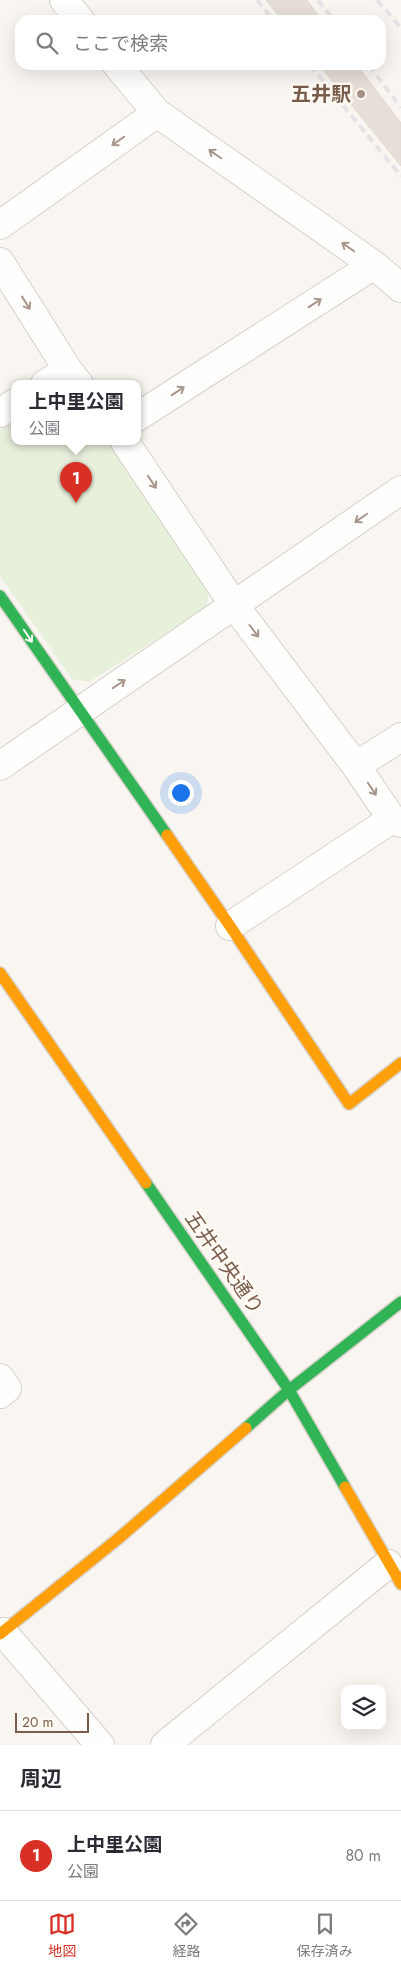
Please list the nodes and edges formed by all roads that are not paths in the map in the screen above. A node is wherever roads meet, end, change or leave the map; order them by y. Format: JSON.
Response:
{"nodes":[{"id":1,"x":64,"y":0,"type":"edge"},
{"id":2,"x":76,"y":15,"type":"edge"},
{"id":3,"x":122,"y":70,"type":"edge"},
{"id":4,"x":157,"y":113,"type":"junction"},
{"id":5,"x":0,"y":225,"type":"edge"},
{"id":6,"x":0,"y":262,"type":"edge"},
{"id":7,"x":374,"y":265,"type":"junction"},
{"id":8,"x":401,"y":288,"type":"edge"},
{"id":9,"x":64,"y":380,"type":"edge"},
{"id":10,"x":11,"y":406,"type":"edge"},
{"id":11,"x":0,"y":413,"type":"edge"},
{"id":12,"x":141,"y":414,"type":"edge"},
{"id":13,"x":127,"y":445,"type":"edge"},
{"id":14,"x":401,"y":490,"type":"edge"},
{"id":15,"x":0,"y":596,"type":"edge"},
{"id":16,"x":234,"y":605,"type":"junction"},
{"id":17,"x":79,"y":711,"type":"junction"},
{"id":18,"x":401,"y":737,"type":"edge"},
{"id":19,"x":0,"y":766,"type":"edge"},
{"id":20,"x":356,"y":766,"type":"junction"},
{"id":21,"x":396,"y":821,"type":"edge"},
{"id":22,"x":230,"y":926,"type":"junction"},
{"id":23,"x":1,"y":976,"type":"edge"},
{"id":24,"x":401,"y":1063,"type":"edge"},
{"id":25,"x":401,"y":1302,"type":"edge"},
{"id":26,"x":0,"y":1378,"type":"edge"},
{"id":27,"x":289,"y":1390,"type":"junction"},
{"id":28,"x":0,"y":1394,"type":"edge"},
{"id":29,"x":395,"y":1574,"type":"edge"},
{"id":30,"x":2,"y":1633,"type":"edge"},
{"id":31,"x":100,"y":1745,"type":"edge"},
{"id":32,"x":165,"y":1745,"type":"edge"}],
"edges":[{"from":1,"to":2,"type":"street"},
{"from":3,"to":4,"type":"street"},
{"from":4,"to":5,"type":"street","one_way":true},
{"from":7,"to":4,"type":"street","one_way":true},
{"from":6,"to":9,"type":"street","one_way":true},
{"from":7,"to":8,"type":"street"},
{"from":12,"to":7,"type":"street","one_way":true},
{"from":10,"to":11,"type":"street"},
{"from":13,"to":16,"type":"street","one_way":true},
{"from":14,"to":16,"type":"street","one_way":true},
{"from":15,"to":17,"type":"street","one_way":true},
{"from":17,"to":16,"type":"street","one_way":true},
{"from":16,"to":20,"type":"street","one_way":true},
{"from":17,"to":19,"type":"street"},
{"from":17,"to":22,"type":"street"},
{"from":18,"to":20,"type":"street"},
{"from":20,"to":21,"type":"street","one_way":true},
{"from":21,"to":22,"type":"street"},
{"from":22,"to":24,"type":"street"},
{"from":23,"to":27,"type":"street","name":"五井中央通り"},
{"from":25,"to":27,"type":"street"},
{"from":26,"to":28,"type":"street"},
{"from":27,"to":29,"type":"street","name":"五井中央通り"},
{"from":27,"to":30,"type":"street"},
{"from":29,"to":32,"type":"street"},
{"from":30,"to":31,"type":"street"}]}
